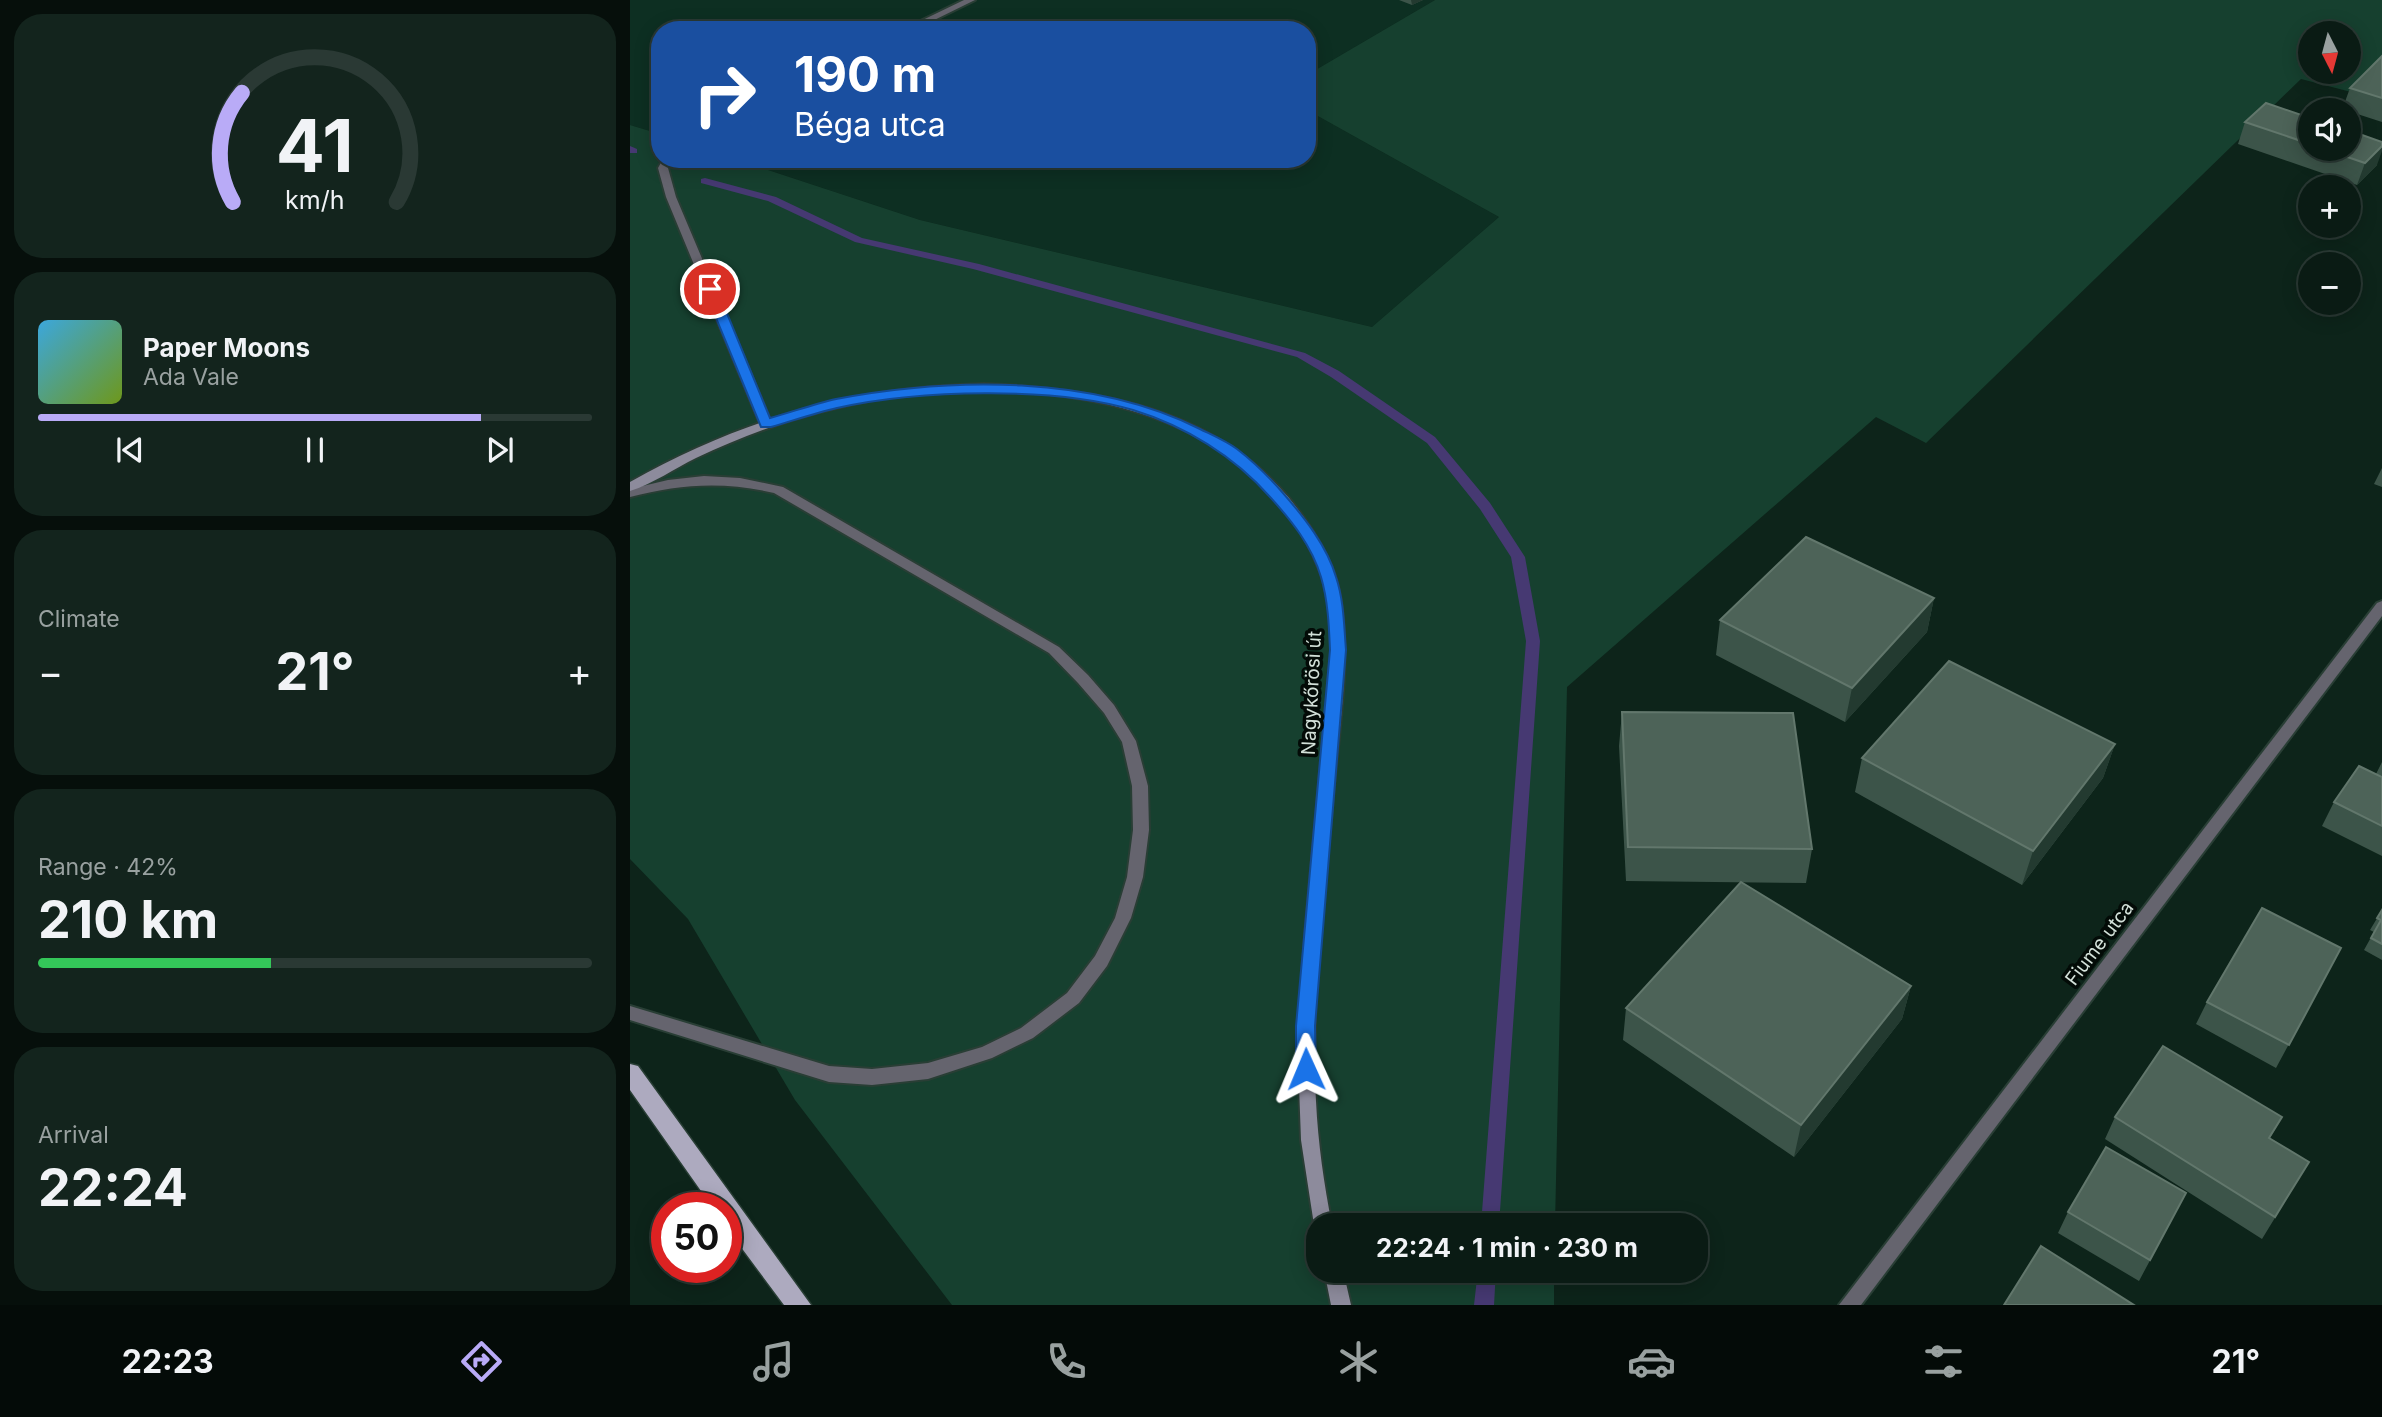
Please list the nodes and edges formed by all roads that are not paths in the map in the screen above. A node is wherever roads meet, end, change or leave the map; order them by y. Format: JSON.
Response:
{"nodes":[{"id":1,"x":971,"y":0,"type":"edge"},
{"id":2,"x":925,"y":21,"type":"edge"},
{"id":3,"x":663,"y":168,"type":"edge"},
{"id":4,"x":766,"y":424,"type":"junction"},
{"id":5,"x":630,"y":487,"type":"edge"},
{"id":6,"x":630,"y":494,"type":"edge"},
{"id":7,"x":2382,"y":606,"type":"edge"},
{"id":8,"x":630,"y":1013,"type":"edge"},
{"id":9,"x":630,"y":1073,"type":"edge"},
{"id":10,"x":1320,"y":1213,"type":"edge"},
{"id":11,"x":1336,"y":1283,"type":"edge"},
{"id":12,"x":799,"y":1305,"type":"edge"},
{"id":13,"x":1342,"y":1305,"type":"edge"},
{"id":14,"x":1849,"y":1305,"type":"edge"}],
"edges":[{"from":1,"to":2,"type":"street"},
{"from":3,"to":4,"type":"street"},
{"from":4,"to":5,"type":"main road","name":"Nagykőrösi út"},
{"from":4,"to":10,"type":"main road","name":"Nagykőrösi út"},
{"from":6,"to":8,"type":"street"},
{"from":7,"to":14,"type":"street","name":"Fiume utca"},
{"from":9,"to":12,"type":"main road"},
{"from":11,"to":13,"type":"main road"}]}
